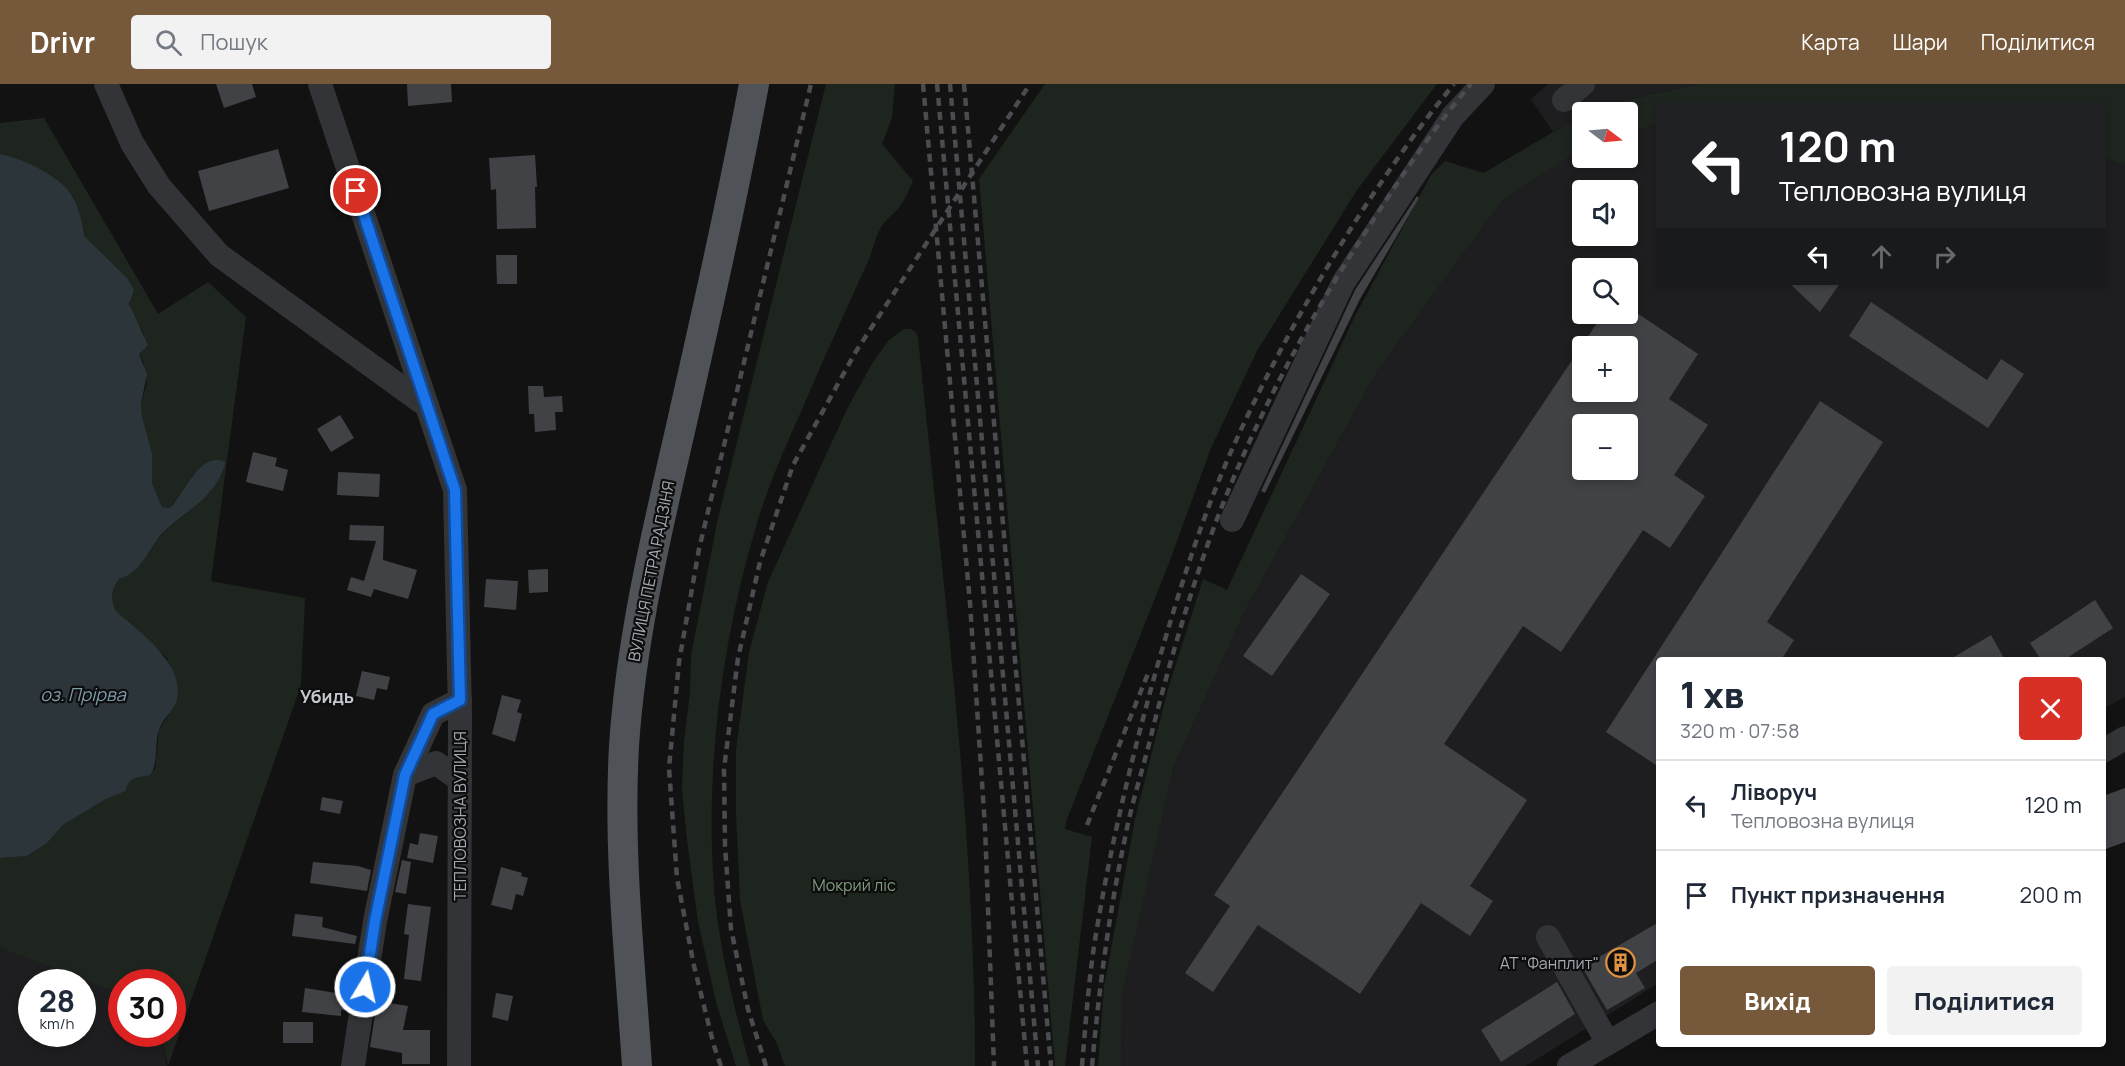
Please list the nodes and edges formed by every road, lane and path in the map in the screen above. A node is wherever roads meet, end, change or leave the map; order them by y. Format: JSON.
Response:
{"nodes":[{"id":1,"x":106,"y":84,"type":"edge"},
{"id":2,"x":320,"y":84,"type":"edge"},
{"id":3,"x":754,"y":84,"type":"edge"},
{"id":4,"x":1483,"y":84,"type":"edge"},
{"id":5,"x":1583,"y":84,"type":"edge"},
{"id":6,"x":1564,"y":100,"type":"dead end"},
{"id":7,"x":427,"y":406,"type":"junction"},
{"id":8,"x":1232,"y":519,"type":"dead end"},
{"id":9,"x":460,"y":700,"type":"junction"},
{"id":10,"x":2125,"y":738,"type":"edge"},
{"id":11,"x":2106,"y":749,"type":"edge"},
{"id":12,"x":405,"y":775,"type":"junction"},
{"id":13,"x":460,"y":780,"type":"junction"},
{"id":14,"x":1548,"y":937,"type":"dead end"},
{"id":15,"x":1656,"y":1015,"type":"edge"},
{"id":16,"x":1608,"y":1043,"type":"junction"},
{"id":17,"x":353,"y":1066,"type":"edge"},
{"id":18,"x":459,"y":1066,"type":"edge"},
{"id":19,"x":637,"y":1066,"type":"edge"},
{"id":20,"x":1569,"y":1066,"type":"edge"}],
"edges":[{"from":1,"to":7,"type":"street"},
{"from":2,"to":7,"type":"street","name":"ТЕПЛОВОЗНА ВУЛИЦЯ"},
{"from":3,"to":19,"type":"main road","name":"ВУЛИЦЯ ПЕТРА РАДЗІНЯ"},
{"from":4,"to":8,"type":"street"},
{"from":5,"to":6,"type":"street"},
{"from":7,"to":9,"type":"street","name":"ТЕПЛОВОЗНА ВУЛИЦЯ"},
{"from":9,"to":12,"type":"street"},
{"from":9,"to":13,"type":"street","name":"ТЕПЛОВОЗНА ВУЛИЦЯ"},
{"from":10,"to":11,"type":"street"},
{"from":12,"to":13,"type":"street"},
{"from":12,"to":17,"type":"street"},
{"from":13,"to":18,"type":"street","name":"ТЕПЛОВОЗНА ВУЛИЦЯ"},
{"from":14,"to":16,"type":"street"},
{"from":15,"to":16,"type":"street"},
{"from":16,"to":20,"type":"street"}]}
